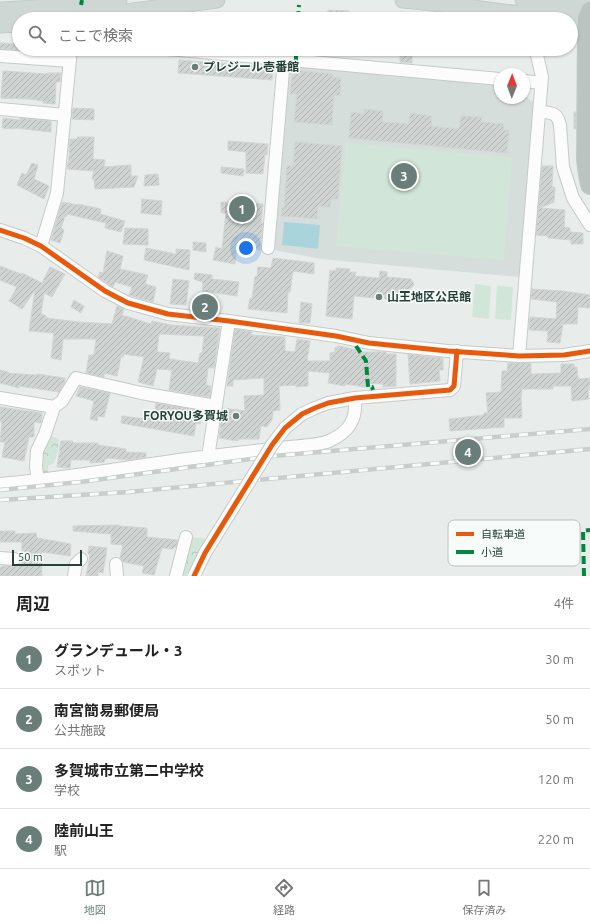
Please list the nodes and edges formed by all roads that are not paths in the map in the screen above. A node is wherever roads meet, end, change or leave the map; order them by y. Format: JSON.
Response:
{"nodes":[{"id":1,"x":119,"y":0,"type":"edge"},
{"id":2,"x":218,"y":0,"type":"edge"},
{"id":3,"x":403,"y":0,"type":"edge"},
{"id":4,"x":0,"y":10,"type":"edge"},
{"id":5,"x":522,"y":11,"type":"edge"},
{"id":6,"x":126,"y":12,"type":"edge"},
{"id":7,"x":556,"y":12,"type":"edge"},
{"id":8,"x":578,"y":13,"type":"edge"},
{"id":9,"x":589,"y":13,"type":"edge"},
{"id":10,"x":0,"y":14,"type":"edge"},
{"id":11,"x":12,"y":15,"type":"edge"},
{"id":12,"x":12,"y":24,"type":"edge"},
{"id":13,"x":0,"y":25,"type":"edge"},
{"id":14,"x":0,"y":56,"type":"edge"},
{"id":15,"x":70,"y":56,"type":"edge"},
{"id":16,"x":242,"y":56,"type":"edge"},
{"id":17,"x":537,"y":56,"type":"edge"},
{"id":18,"x":284,"y":60,"type":"junction"},
{"id":19,"x":70,"y":61,"type":"junction"},
{"id":20,"x":494,"y":78,"type":"edge"},
{"id":21,"x":530,"y":82,"type":"edge"},
{"id":22,"x":541,"y":83,"type":"junction"},
{"id":23,"x":0,"y":108,"type":"edge"},
{"id":24,"x":539,"y":112,"type":"junction"},
{"id":25,"x":65,"y":115,"type":"junction"},
{"id":26,"x":590,"y":185,"type":"edge"},
{"id":27,"x":590,"y":225,"type":"edge"},
{"id":28,"x":0,"y":230,"type":"edge"},
{"id":29,"x":41,"y":246,"type":"junction"},
{"id":30,"x":268,"y":248,"type":"dead end"},
{"id":31,"x":229,"y":321,"type":"junction"},
{"id":32,"x":457,"y":352,"type":"junction"},
{"id":33,"x":590,"y":352,"type":"edge"},
{"id":34,"x":519,"y":356,"type":"junction"},
{"id":35,"x":0,"y":398,"type":"edge"},
{"id":36,"x":354,"y":398,"type":"junction"},
{"id":37,"x":216,"y":406,"type":"junction"},
{"id":38,"x":54,"y":407,"type":"junction"},
{"id":39,"x":208,"y":457,"type":"junction"},
{"id":40,"x":38,"y":481,"type":"junction"},
{"id":41,"x":0,"y":484,"type":"edge"},
{"id":42,"x":186,"y":537,"type":"dead end"},
{"id":43,"x":0,"y":558,"type":"edge"},
{"id":44,"x":14,"y":559,"type":"dead end"},
{"id":45,"x":81,"y":559,"type":"dead end"},
{"id":46,"x":116,"y":564,"type":"dead end"},
{"id":47,"x":74,"y":576,"type":"edge"},
{"id":48,"x":117,"y":576,"type":"edge"},
{"id":49,"x":176,"y":576,"type":"edge"},
{"id":50,"x":194,"y":576,"type":"edge"}],
"edges":[{"from":1,"to":4,"type":"main road"},
{"from":2,"to":6,"type":"main road"},
{"from":3,"to":5,"type":"main road"},
{"from":5,"to":7,"type":"main road"},
{"from":8,"to":9,"type":"main road"},
{"from":9,"to":26,"type":"highway"},
{"from":10,"to":11,"type":"street"},
{"from":12,"to":13,"type":"main road"},
{"from":14,"to":19,"type":"street"},
{"from":15,"to":19,"type":"street"},
{"from":16,"to":18,"type":"street"},
{"from":17,"to":22,"type":"street"},
{"from":18,"to":20,"type":"street"},
{"from":18,"to":30,"type":"street"},
{"from":19,"to":25,"type":"street"},
{"from":21,"to":22,"type":"street"},
{"from":22,"to":24,"type":"street"},
{"from":23,"to":25,"type":"street"},
{"from":24,"to":27,"type":"street"},
{"from":24,"to":34,"type":"street"},
{"from":25,"to":29,"type":"street"},
{"from":28,"to":29,"type":"street"},
{"from":29,"to":31,"type":"street"},
{"from":31,"to":32,"type":"street"},
{"from":31,"to":37,"type":"street"},
{"from":32,"to":34,"type":"street"},
{"from":32,"to":36,"type":"street"},
{"from":33,"to":34,"type":"street"},
{"from":35,"to":38,"type":"street"},
{"from":36,"to":39,"type":"street"},
{"from":36,"to":50,"type":"street","bridge":true},
{"from":37,"to":38,"type":"street"},
{"from":37,"to":39,"type":"street"},
{"from":38,"to":40,"type":"street"},
{"from":39,"to":40,"type":"street"},
{"from":40,"to":41,"type":"street"},
{"from":42,"to":49,"type":"street"},
{"from":43,"to":44,"type":"street"},
{"from":45,"to":47,"type":"street"},
{"from":46,"to":48,"type":"street"}]}
